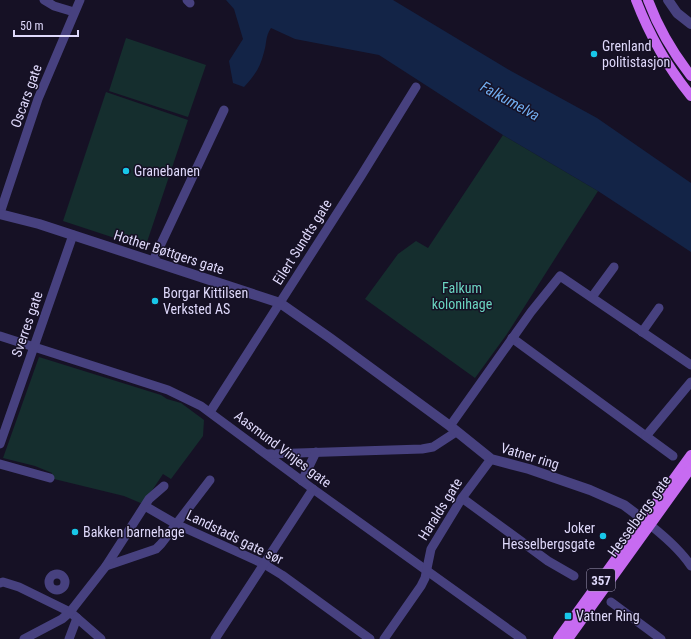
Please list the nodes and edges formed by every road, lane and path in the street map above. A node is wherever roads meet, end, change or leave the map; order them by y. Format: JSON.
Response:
{"nodes":[{"id":1,"x":44,"y":0,"type":"edge"},
{"id":2,"x":80,"y":0,"type":"edge"},
{"id":3,"x":636,"y":0,"type":"edge"},
{"id":4,"x":648,"y":0,"type":"edge"},
{"id":5,"x":668,"y":0,"type":"edge"},
{"id":6,"x":74,"y":12,"type":"junction"},
{"id":7,"x":691,"y":24,"type":"edge"},
{"id":8,"x":691,"y":76,"type":"edge"},
{"id":9,"x":416,"y":87,"type":"dead end"},
{"id":10,"x":691,"y":96,"type":"edge"},
{"id":11,"x":224,"y":110,"type":"dead end"},
{"id":12,"x":0,"y":213,"type":"edge"},
{"id":13,"x":73,"y":235,"type":"junction"},
{"id":14,"x":153,"y":261,"type":"junction"},
{"id":15,"x":614,"y":267,"type":"dead end"},
{"id":16,"x":592,"y":297,"type":"junction"},
{"id":17,"x":280,"y":303,"type":"junction"},
{"id":18,"x":659,"y":308,"type":"dead end"},
{"id":19,"x":645,"y":334,"type":"junction"},
{"id":20,"x":0,"y":336,"type":"edge"},
{"id":21,"x":512,"y":338,"type":"junction"},
{"id":22,"x":34,"y":347,"type":"junction"},
{"id":23,"x":691,"y":365,"type":"edge"},
{"id":24,"x":691,"y":382,"type":"edge"},
{"id":25,"x":210,"y":412,"type":"junction"},
{"id":26,"x":453,"y":429,"type":"junction"},
{"id":27,"x":646,"y":436,"type":"junction"},
{"id":28,"x":0,"y":444,"type":"edge"},
{"id":29,"x":316,"y":452,"type":"junction"},
{"id":30,"x":267,"y":454,"type":"junction"},
{"id":31,"x":691,"y":455,"type":"edge"},
{"id":32,"x":673,"y":456,"type":"dead end"},
{"id":33,"x":491,"y":459,"type":"junction"},
{"id":34,"x":0,"y":464,"type":"edge"},
{"id":35,"x":691,"y":468,"type":"edge"},
{"id":36,"x":50,"y":478,"type":"dead end"},
{"id":37,"x":210,"y":480,"type":"dead end"},
{"id":38,"x":302,"y":481,"type":"junction"},
{"id":39,"x":164,"y":486,"type":"dead end"},
{"id":40,"x":313,"y":489,"type":"junction"},
{"id":41,"x":462,"y":498,"type":"junction"},
{"id":42,"x":145,"y":506,"type":"junction"},
{"id":43,"x":647,"y":523,"type":"junction"},
{"id":44,"x":176,"y":524,"type":"junction"},
{"id":45,"x":264,"y":564,"type":"junction"},
{"id":46,"x":106,"y":566,"type":"junction"},
{"id":47,"x":691,"y":566,"type":"edge"},
{"id":48,"x":426,"y":570,"type":"junction"},
{"id":49,"x":574,"y":576,"type":"dead end"},
{"id":50,"x":0,"y":583,"type":"edge"},
{"id":51,"x":611,"y":602,"type":"dead end"},
{"id":52,"x":73,"y":615,"type":"junction"},
{"id":53,"x":24,"y":639,"type":"edge"},
{"id":54,"x":69,"y":639,"type":"edge"},
{"id":55,"x":101,"y":639,"type":"edge"},
{"id":56,"x":216,"y":639,"type":"edge"},
{"id":57,"x":370,"y":639,"type":"edge"},
{"id":58,"x":384,"y":639,"type":"edge"},
{"id":59,"x":522,"y":639,"type":"edge"},
{"id":60,"x":558,"y":639,"type":"edge"},
{"id":61,"x":568,"y":639,"type":"edge"},
{"id":62,"x":661,"y":639,"type":"edge"}],
"edges":[{"from":1,"to":6,"type":"street"},
{"from":2,"to":6,"type":"street","name":"Oscars gate"},
{"from":3,"to":10,"type":"main road"},
{"from":4,"to":8,"type":"main road"},
{"from":5,"to":7,"type":"street"},
{"from":6,"to":12,"type":"street","name":"Oscars gate"},
{"from":9,"to":17,"type":"street","name":"Eilert Sundts gate"},
{"from":11,"to":14,"type":"street"},
{"from":12,"to":13,"type":"street","name":"Hother Bøttgers gate"},
{"from":13,"to":14,"type":"street","name":"Hother Bøttgers gate"},
{"from":13,"to":22,"type":"street","name":"Sverres gate"},
{"from":14,"to":17,"type":"street","name":"Hother Bøttgers gate"},
{"from":15,"to":16,"type":"street"},
{"from":16,"to":19,"type":"street"},
{"from":16,"to":21,"type":"street"},
{"from":17,"to":25,"type":"street","name":"Eilert Sundts gate"},
{"from":17,"to":26,"type":"street","name":"Hother Bøttgers gate"},
{"from":18,"to":19,"type":"street"},
{"from":19,"to":23,"type":"street"},
{"from":20,"to":22,"type":"street","name":"Aasmund Vinjes gate"},
{"from":21,"to":26,"type":"street"},
{"from":21,"to":27,"type":"street"},
{"from":22,"to":25,"type":"street","name":"Aasmund Vinjes gate"},
{"from":22,"to":28,"type":"street","name":"Sverres gate"},
{"from":24,"to":27,"type":"street"},
{"from":25,"to":30,"type":"street","name":"Aasmund Vinjes gate"},
{"from":26,"to":29,"type":"street"},
{"from":26,"to":33,"type":"street","name":"Vatner ring"},
{"from":27,"to":32,"type":"street"},
{"from":29,"to":30,"type":"street"},
{"from":29,"to":38,"type":"street"},
{"from":30,"to":38,"type":"street","name":"Aasmund Vinjes gate"},
{"from":31,"to":43,"type":"main road","name":"Hesselbergs gate","number":"357"},
{"from":33,"to":41,"type":"street","name":"Haralds gate"},
{"from":33,"to":43,"type":"street","name":"Vatner ring"},
{"from":34,"to":36,"type":"street"},
{"from":35,"to":43,"type":"main road","name":"Hesselbergs gate","number":"357"},
{"from":37,"to":44,"type":"street"},
{"from":38,"to":40,"type":"street","name":"Aasmund Vinjes gate"},
{"from":39,"to":42,"type":"street"},
{"from":40,"to":45,"type":"street"},
{"from":40,"to":48,"type":"street","name":"Aasmund Vinjes gate"},
{"from":41,"to":48,"type":"street","name":"Haralds gate"},
{"from":41,"to":49,"type":"street"},
{"from":42,"to":44,"type":"street","name":"Landstads gate sør"},
{"from":42,"to":46,"type":"street"},
{"from":43,"to":47,"type":"street"},
{"from":43,"to":60,"type":"main road","name":"Hesselbergs gate","number":"357"},
{"from":43,"to":61,"type":"main road","name":"Hesselbergs gate","number":"357"},
{"from":44,"to":45,"type":"street","name":"Landstads gate sør"},
{"from":44,"to":46,"type":"street"},
{"from":45,"to":56,"type":"street"},
{"from":45,"to":57,"type":"street","name":"Landstads gate sør"},
{"from":46,"to":52,"type":"street"},
{"from":48,"to":58,"type":"street","name":"Haralds gate"},
{"from":48,"to":59,"type":"street","name":"Aasmund Vinjes gate"},
{"from":50,"to":52,"type":"street"},
{"from":51,"to":62,"type":"street"},
{"from":52,"to":53,"type":"street"},
{"from":52,"to":54,"type":"street"},
{"from":52,"to":55,"type":"street"}]}
